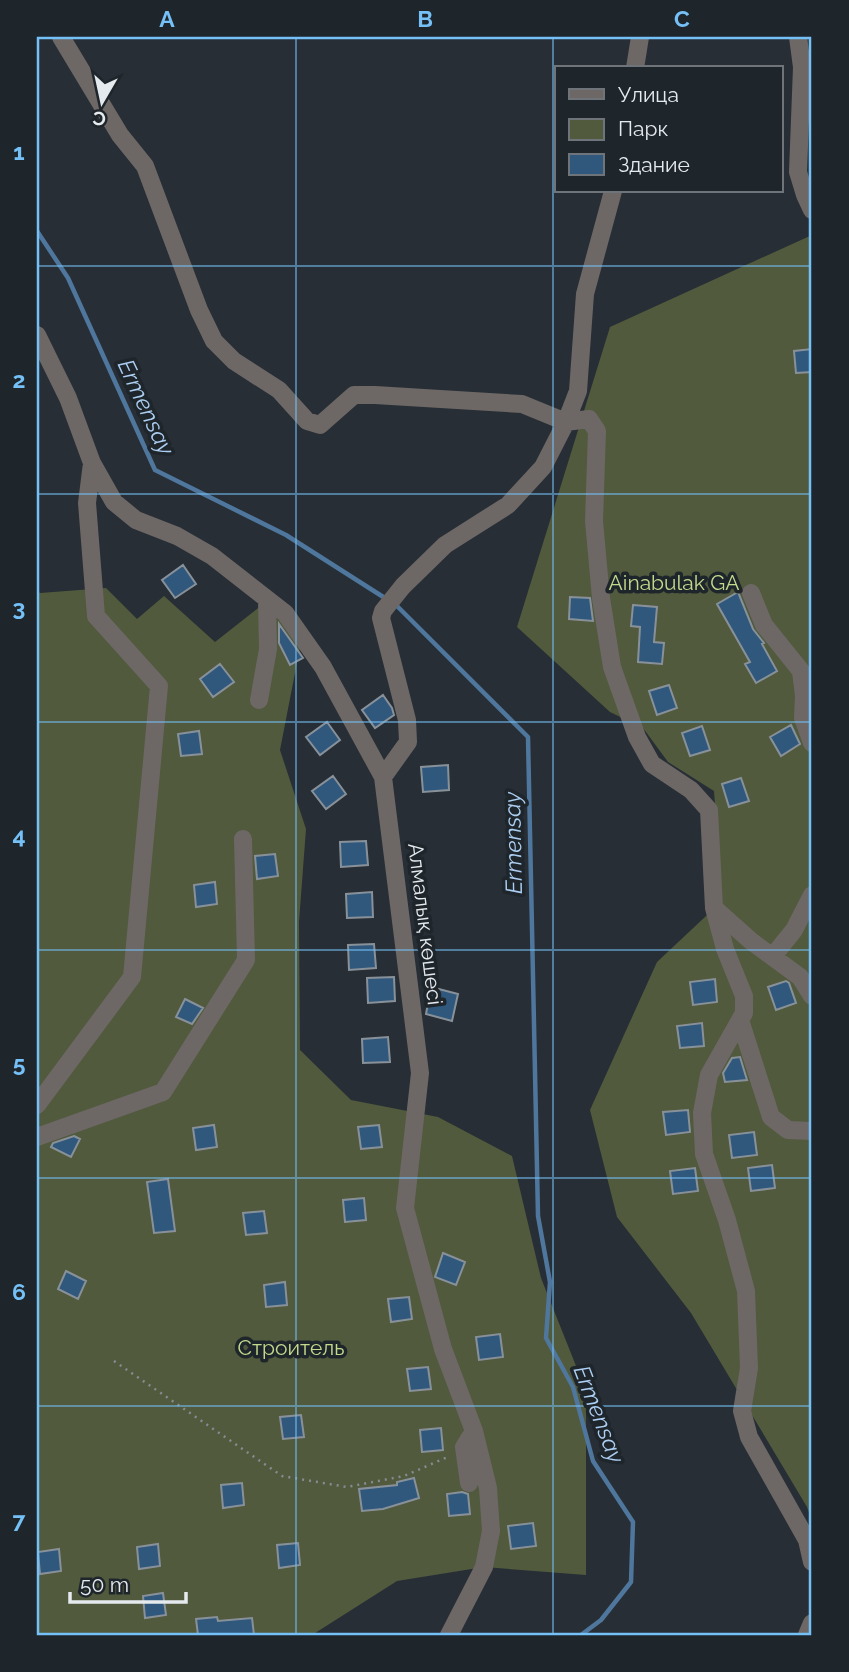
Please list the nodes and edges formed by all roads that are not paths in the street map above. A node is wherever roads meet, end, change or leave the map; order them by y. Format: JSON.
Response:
{"nodes":[{"id":1,"x":61,"y":37,"type":"edge"},
{"id":2,"x":640,"y":37,"type":"edge"},
{"id":3,"x":798,"y":37,"type":"edge"},
{"id":4,"x":635,"y":66,"type":"edge"},
{"id":5,"x":613,"y":192,"type":"edge"},
{"id":6,"x":812,"y":210,"type":"edge"},
{"id":7,"x":37,"y":335,"type":"edge"},
{"id":8,"x":566,"y":422,"type":"junction"},
{"id":9,"x":92,"y":463,"type":"junction"},
{"id":10,"x":751,"y":593,"type":"dead end"},
{"id":11,"x":267,"y":601,"type":"junction"},
{"id":12,"x":259,"y":700,"type":"dead end"},
{"id":13,"x":812,"y":743,"type":"edge"},
{"id":14,"x":383,"y":777,"type":"junction"},
{"id":15,"x":243,"y":839,"type":"dead end"},
{"id":16,"x":812,"y":895,"type":"edge"},
{"id":17,"x":714,"y":908,"type":"junction"},
{"id":18,"x":774,"y":956,"type":"junction"},
{"id":19,"x":812,"y":996,"type":"edge"},
{"id":20,"x":740,"y":1020,"type":"junction"},
{"id":21,"x":37,"y":1105,"type":"edge"},
{"id":22,"x":812,"y":1131,"type":"edge"},
{"id":23,"x":37,"y":1138,"type":"edge"},
{"id":24,"x":469,"y":1439,"type":"junction"},
{"id":25,"x":470,"y":1483,"type":"dead end"},
{"id":26,"x":812,"y":1562,"type":"edge"},
{"id":27,"x":812,"y":1623,"type":"edge"},
{"id":28,"x":449,"y":1635,"type":"edge"},
{"id":29,"x":807,"y":1635,"type":"edge"}],
"edges":[{"from":1,"to":8,"type":"street"},
{"from":2,"to":4,"type":"street"},
{"from":3,"to":6,"type":"street"},
{"from":5,"to":8,"type":"street"},
{"from":7,"to":9,"type":"street","name":"Алмалық көшесі"},
{"from":8,"to":14,"type":"street"},
{"from":8,"to":17,"type":"street"},
{"from":9,"to":11,"type":"street","name":"Алмалық көшесі"},
{"from":9,"to":21,"type":"street"},
{"from":10,"to":13,"type":"street"},
{"from":11,"to":12,"type":"street"},
{"from":11,"to":14,"type":"street","name":"Алмалық көшесі"},
{"from":14,"to":24,"type":"street","name":"Алмалық көшесі"},
{"from":15,"to":23,"type":"street"},
{"from":16,"to":18,"type":"street"},
{"from":17,"to":18,"type":"street"},
{"from":17,"to":20,"type":"street"},
{"from":18,"to":19,"type":"street"},
{"from":20,"to":22,"type":"street"},
{"from":20,"to":26,"type":"street"},
{"from":24,"to":25,"type":"street"},
{"from":24,"to":28,"type":"street","name":"Алмалық көшесі"},
{"from":27,"to":29,"type":"street"}]}
